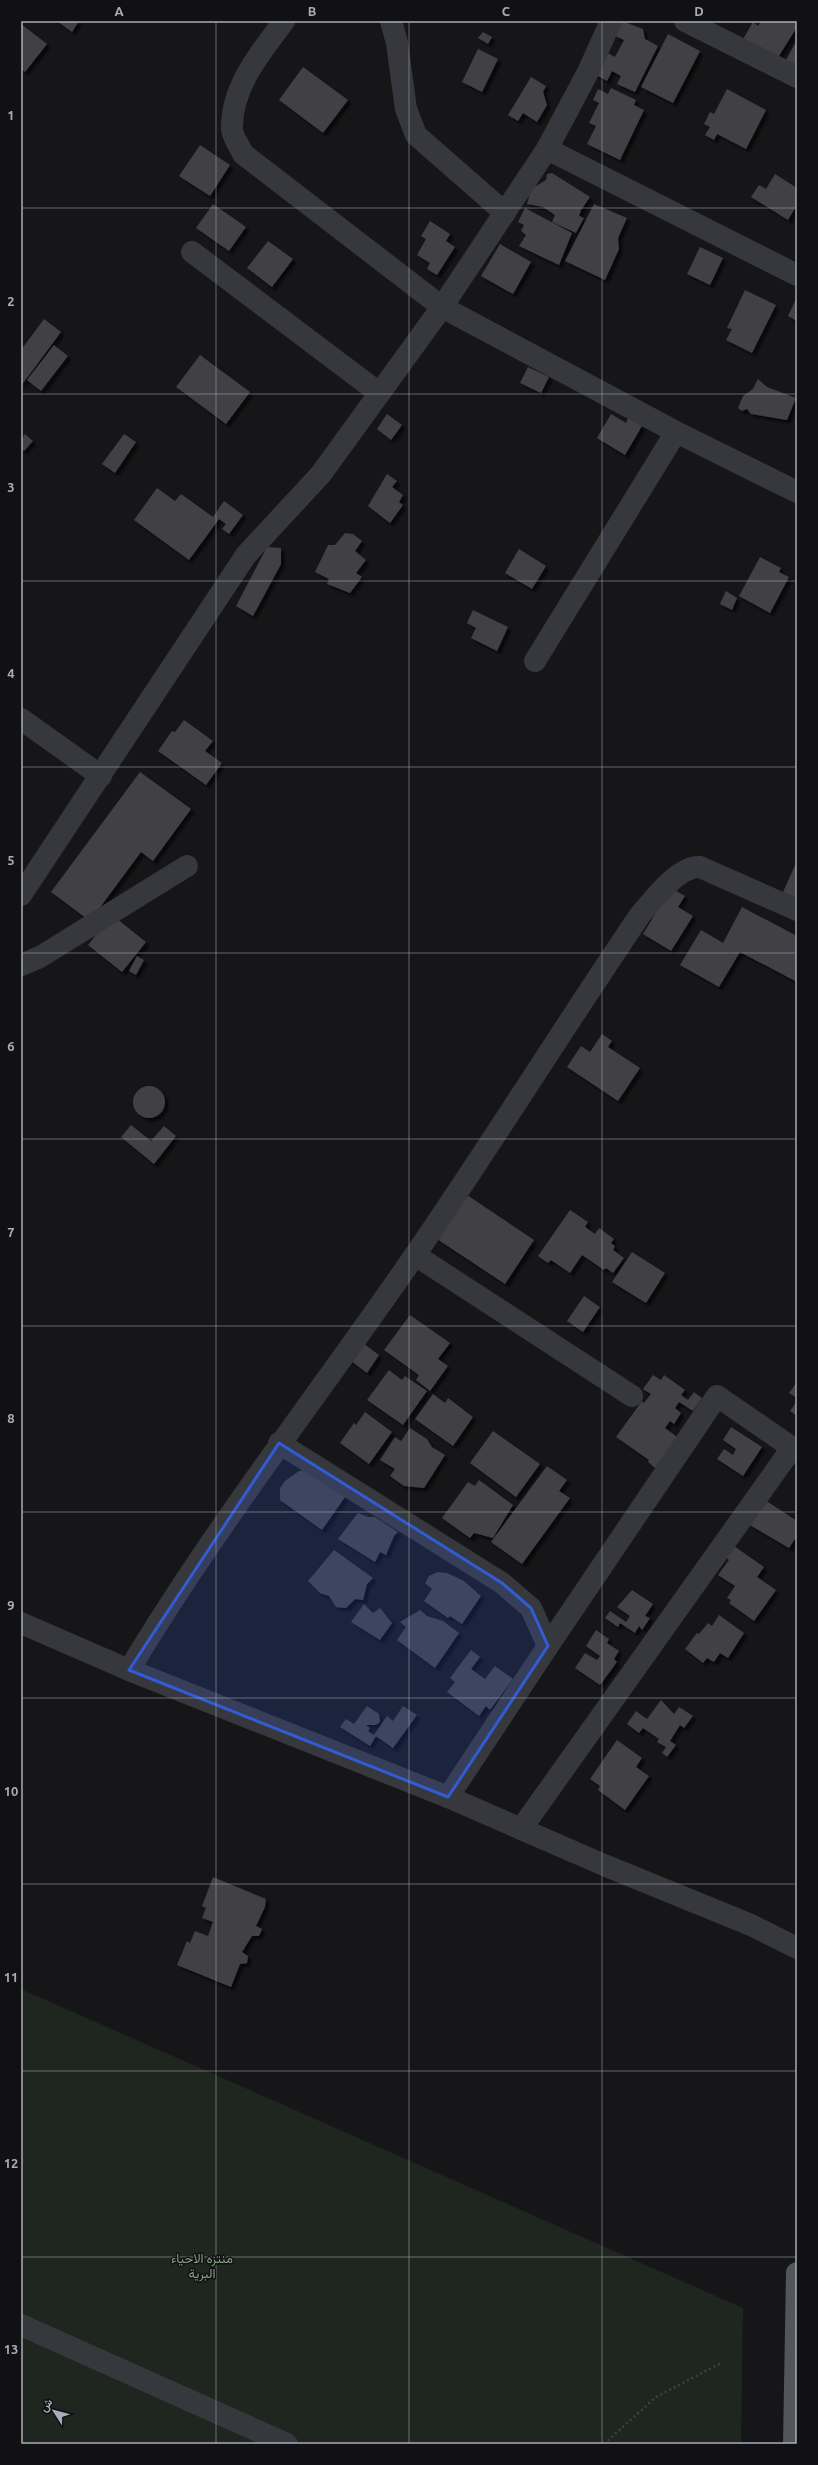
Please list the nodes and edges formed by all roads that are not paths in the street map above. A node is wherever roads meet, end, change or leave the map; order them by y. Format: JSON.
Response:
{"nodes":[{"id":1,"x":284,"y":21,"type":"edge"},
{"id":2,"x":391,"y":21,"type":"edge"},
{"id":3,"x":611,"y":21,"type":"edge"},
{"id":4,"x":685,"y":21,"type":"edge"},
{"id":5,"x":797,"y":78,"type":"edge"},
{"id":6,"x":547,"y":149,"type":"junction"},
{"id":7,"x":505,"y":213,"type":"junction"},
{"id":8,"x":192,"y":252,"type":"dead end"},
{"id":9,"x":796,"y":271,"type":"edge"},
{"id":10,"x":442,"y":307,"type":"junction"},
{"id":11,"x":379,"y":394,"type":"junction"},
{"id":12,"x":676,"y":432,"type":"junction"},
{"id":13,"x":797,"y":492,"type":"edge"},
{"id":14,"x":535,"y":660,"type":"dead end"},
{"id":15,"x":21,"y":719,"type":"edge"},
{"id":16,"x":101,"y":776,"type":"junction"},
{"id":17,"x":187,"y":866,"type":"dead end"},
{"id":18,"x":21,"y":895,"type":"edge"},
{"id":19,"x":797,"y":910,"type":"edge"},
{"id":20,"x":21,"y":965,"type":"edge"},
{"id":21,"x":415,"y":1255,"type":"junction"},
{"id":22,"x":632,"y":1396,"type":"dead end"},
{"id":23,"x":279,"y":1443,"type":"junction"},
{"id":24,"x":794,"y":1450,"type":"edge"},
{"id":25,"x":21,"y":1623,"type":"edge"},
{"id":26,"x":548,"y":1646,"type":"junction"},
{"id":27,"x":130,"y":1670,"type":"junction"},
{"id":28,"x":448,"y":1797,"type":"junction"},
{"id":29,"x":521,"y":1829,"type":"junction"},
{"id":30,"x":797,"y":1948,"type":"edge"},
{"id":31,"x":797,"y":2273,"type":"edge"},
{"id":32,"x":21,"y":2325,"type":"edge"},
{"id":33,"x":287,"y":2444,"type":"edge"},
{"id":34,"x":794,"y":2444,"type":"edge"}],
"edges":[{"from":1,"to":10,"type":"street"},
{"from":2,"to":7,"type":"street"},
{"from":3,"to":6,"type":"street"},
{"from":4,"to":5,"type":"street"},
{"from":6,"to":7,"type":"street"},
{"from":6,"to":9,"type":"street"},
{"from":7,"to":10,"type":"street"},
{"from":8,"to":11,"type":"street"},
{"from":10,"to":11,"type":"street"},
{"from":10,"to":12,"type":"street"},
{"from":11,"to":16,"type":"street"},
{"from":12,"to":13,"type":"street"},
{"from":12,"to":14,"type":"street"},
{"from":15,"to":16,"type":"street"},
{"from":16,"to":18,"type":"street"},
{"from":17,"to":20,"type":"street"},
{"from":19,"to":21,"type":"street"},
{"from":21,"to":22,"type":"street"},
{"from":21,"to":23,"type":"street"},
{"from":23,"to":26,"type":"street"},
{"from":23,"to":27,"type":"street"},
{"from":24,"to":26,"type":"street"},
{"from":24,"to":29,"type":"street"},
{"from":25,"to":27,"type":"street"},
{"from":26,"to":28,"type":"street"},
{"from":27,"to":28,"type":"street"},
{"from":28,"to":29,"type":"street"},
{"from":29,"to":30,"type":"street"},
{"from":31,"to":34,"type":"main road"},
{"from":32,"to":33,"type":"street"}]}
